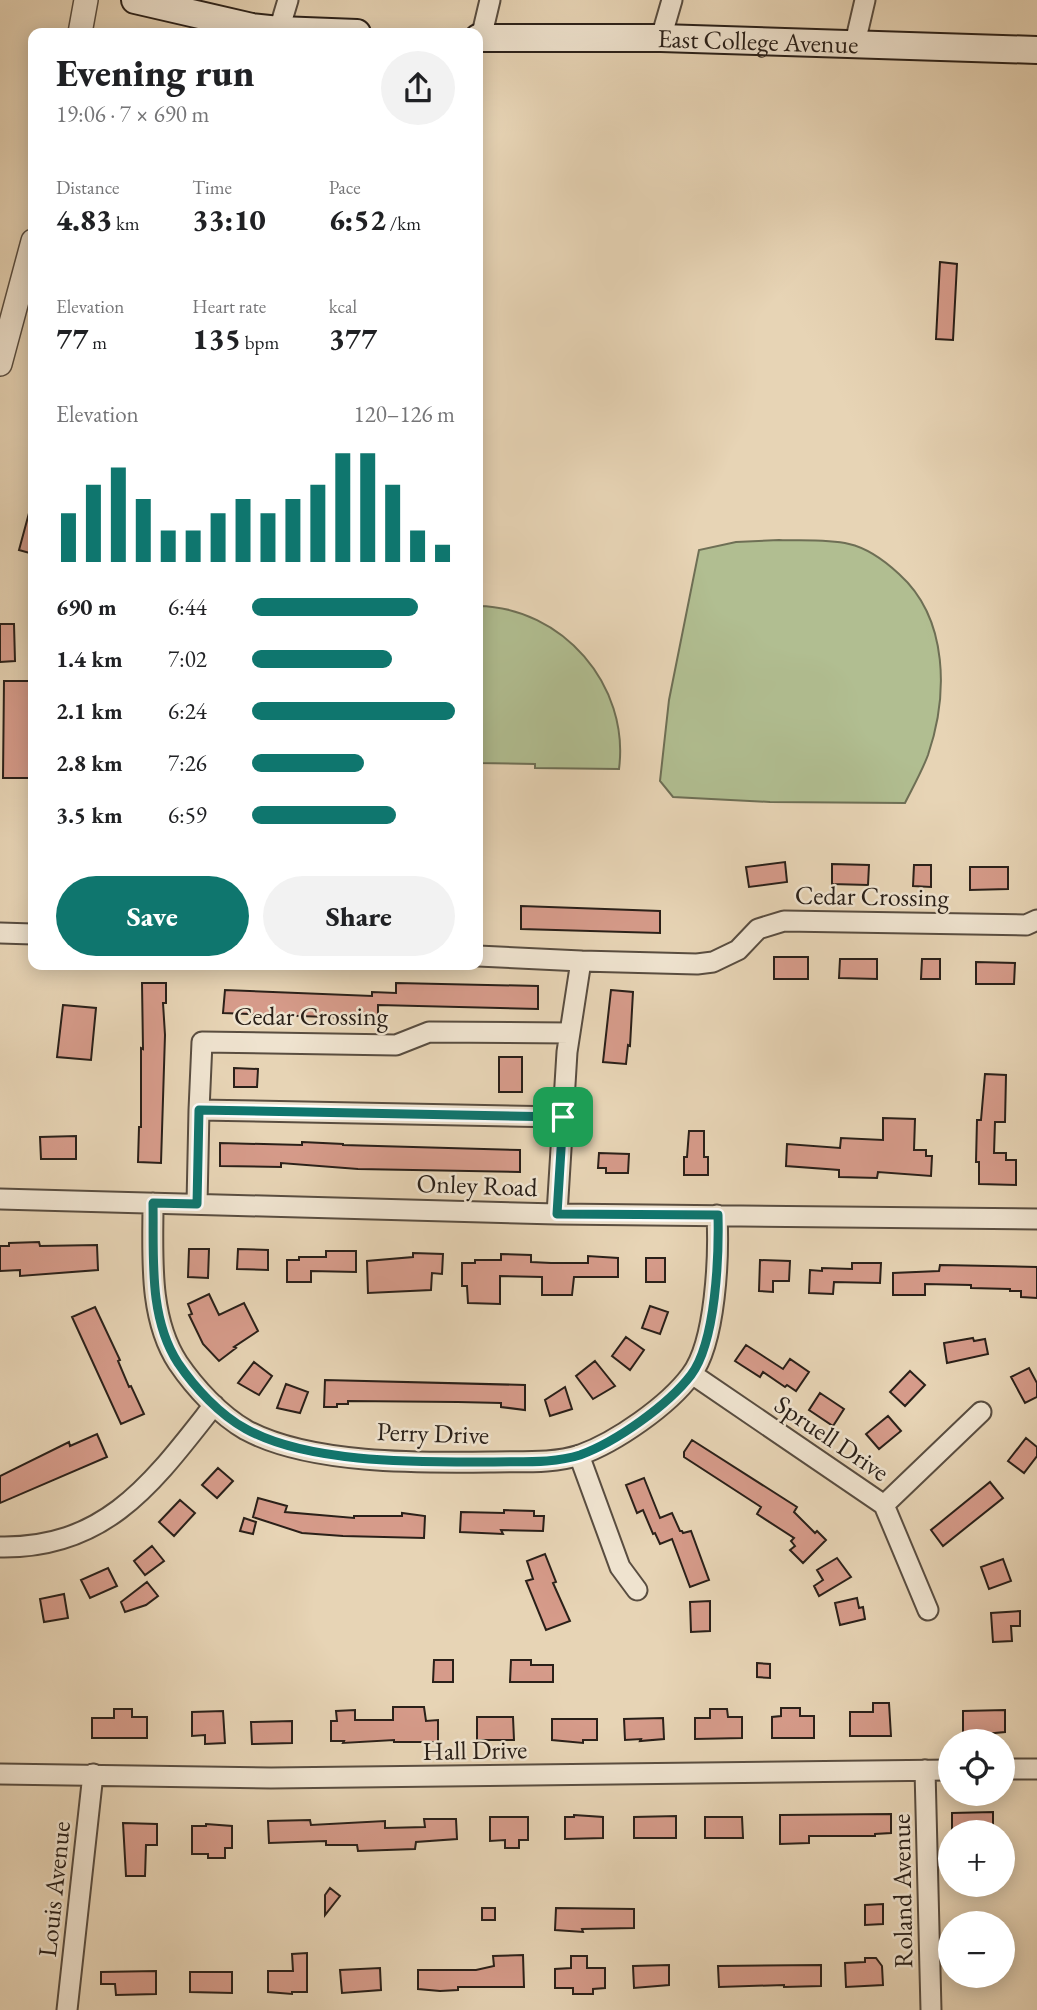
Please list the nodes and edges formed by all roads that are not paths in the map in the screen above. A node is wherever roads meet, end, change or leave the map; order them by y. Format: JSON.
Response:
{"nodes":[{"id":1,"x":86,"y":0,"type":"edge"},
{"id":2,"x":135,"y":0,"type":"edge"},
{"id":3,"x":288,"y":0,"type":"edge"},
{"id":4,"x":490,"y":0,"type":"edge"},
{"id":5,"x":672,"y":0,"type":"edge"},
{"id":6,"x":865,"y":0,"type":"edge"},
{"id":7,"x":81,"y":28,"type":"edge"},
{"id":8,"x":261,"y":28,"type":"edge"},
{"id":9,"x":280,"y":28,"type":"edge"},
{"id":10,"x":482,"y":28,"type":"edge"},
{"id":11,"x":483,"y":38,"type":"edge"},
{"id":12,"x":662,"y":38,"type":"junction"},
{"id":13,"x":855,"y":43,"type":"junction"},
{"id":14,"x":1035,"y":44,"type":"edge"},
{"id":15,"x":28,"y":260,"type":"edge"},
{"id":16,"x":0,"y":364,"type":"edge"},
{"id":17,"x":1037,"y":920,"type":"edge"},
{"id":18,"x":0,"y":933,"type":"edge"},
{"id":19,"x":28,"y":934,"type":"edge"},
{"id":20,"x":483,"y":956,"type":"edge"},
{"id":21,"x":581,"y":961,"type":"junction"},
{"id":22,"x":570,"y":1033,"type":"junction"},
{"id":23,"x":199,"y":1110,"type":"junction"},
{"id":24,"x":563,"y":1117,"type":"junction"},
{"id":25,"x":0,"y":1199,"type":"edge"},
{"id":26,"x":153,"y":1203,"type":"junction"},
{"id":27,"x":197,"y":1204,"type":"junction"},
{"id":28,"x":557,"y":1214,"type":"junction"},
{"id":29,"x":718,"y":1215,"type":"junction"},
{"id":30,"x":1037,"y":1219,"type":"edge"},
{"id":31,"x":692,"y":1374,"type":"junction"},
{"id":32,"x":214,"y":1405,"type":"junction"},
{"id":33,"x":981,"y":1412,"type":"dead end"},
{"id":34,"x":579,"y":1455,"type":"junction"},
{"id":35,"x":884,"y":1505,"type":"junction"},
{"id":36,"x":0,"y":1547,"type":"edge"},
{"id":37,"x":637,"y":1590,"type":"dead end"},
{"id":38,"x":929,"y":1609,"type":"dead end"},
{"id":39,"x":1015,"y":1769,"type":"edge"},
{"id":40,"x":1037,"y":1769,"type":"edge"},
{"id":41,"x":925,"y":1770,"type":"junction"},
{"id":42,"x":938,"y":1770,"type":"edge"},
{"id":43,"x":0,"y":1774,"type":"edge"},
{"id":44,"x":93,"y":1774,"type":"junction"},
{"id":45,"x":68,"y":2010,"type":"edge"},
{"id":46,"x":931,"y":2010,"type":"edge"}],
"edges":[{"from":1,"to":7,"type":"street"},
{"from":2,"to":8,"type":"main road"},
{"from":3,"to":9,"type":"street"},
{"from":4,"to":10,"type":"street"},
{"from":5,"to":12,"type":"street"},
{"from":6,"to":13,"type":"street"},
{"from":11,"to":12,"type":"main road","name":"East College Avenue"},
{"from":12,"to":13,"type":"main road","name":"East College Avenue"},
{"from":13,"to":14,"type":"main road","name":"East College Avenue"},
{"from":15,"to":16,"type":"street"},
{"from":17,"to":21,"type":"street","name":"Cedar Crossing"},
{"from":18,"to":19,"type":"street"},
{"from":20,"to":21,"type":"street","name":"Cedar Crossing"},
{"from":21,"to":22,"type":"street"},
{"from":22,"to":23,"type":"street","name":"Cedar Crossing"},
{"from":22,"to":24,"type":"street"},
{"from":23,"to":24,"type":"street"},
{"from":23,"to":27,"type":"street","name":"Cedar Crossing"},
{"from":24,"to":28,"type":"street"},
{"from":25,"to":26,"type":"street","name":"Onley Road"},
{"from":26,"to":27,"type":"street","name":"Onley Road"},
{"from":26,"to":32,"type":"street","name":"Perry Drive"},
{"from":27,"to":28,"type":"street","name":"Onley Road"},
{"from":28,"to":29,"type":"street","name":"Onley Road"},
{"from":29,"to":30,"type":"street","name":"Onley Road"},
{"from":29,"to":31,"type":"street","name":"Perry Drive"},
{"from":31,"to":34,"type":"street","name":"Perry Drive"},
{"from":31,"to":35,"type":"street","name":"Spruell Drive"},
{"from":32,"to":34,"type":"street","name":"Perry Drive"},
{"from":32,"to":36,"type":"street"},
{"from":33,"to":35,"type":"street"},
{"from":34,"to":37,"type":"street"},
{"from":35,"to":38,"type":"street","name":"Spruell Drive"},
{"from":39,"to":40,"type":"street"},
{"from":41,"to":42,"type":"street","name":"Hall Drive"},
{"from":41,"to":44,"type":"street","name":"Hall Drive"},
{"from":41,"to":46,"type":"street","name":"Roland Avenue"},
{"from":43,"to":44,"type":"street","name":"Hall Drive"},
{"from":44,"to":45,"type":"street","name":"Louis Avenue"}]}
